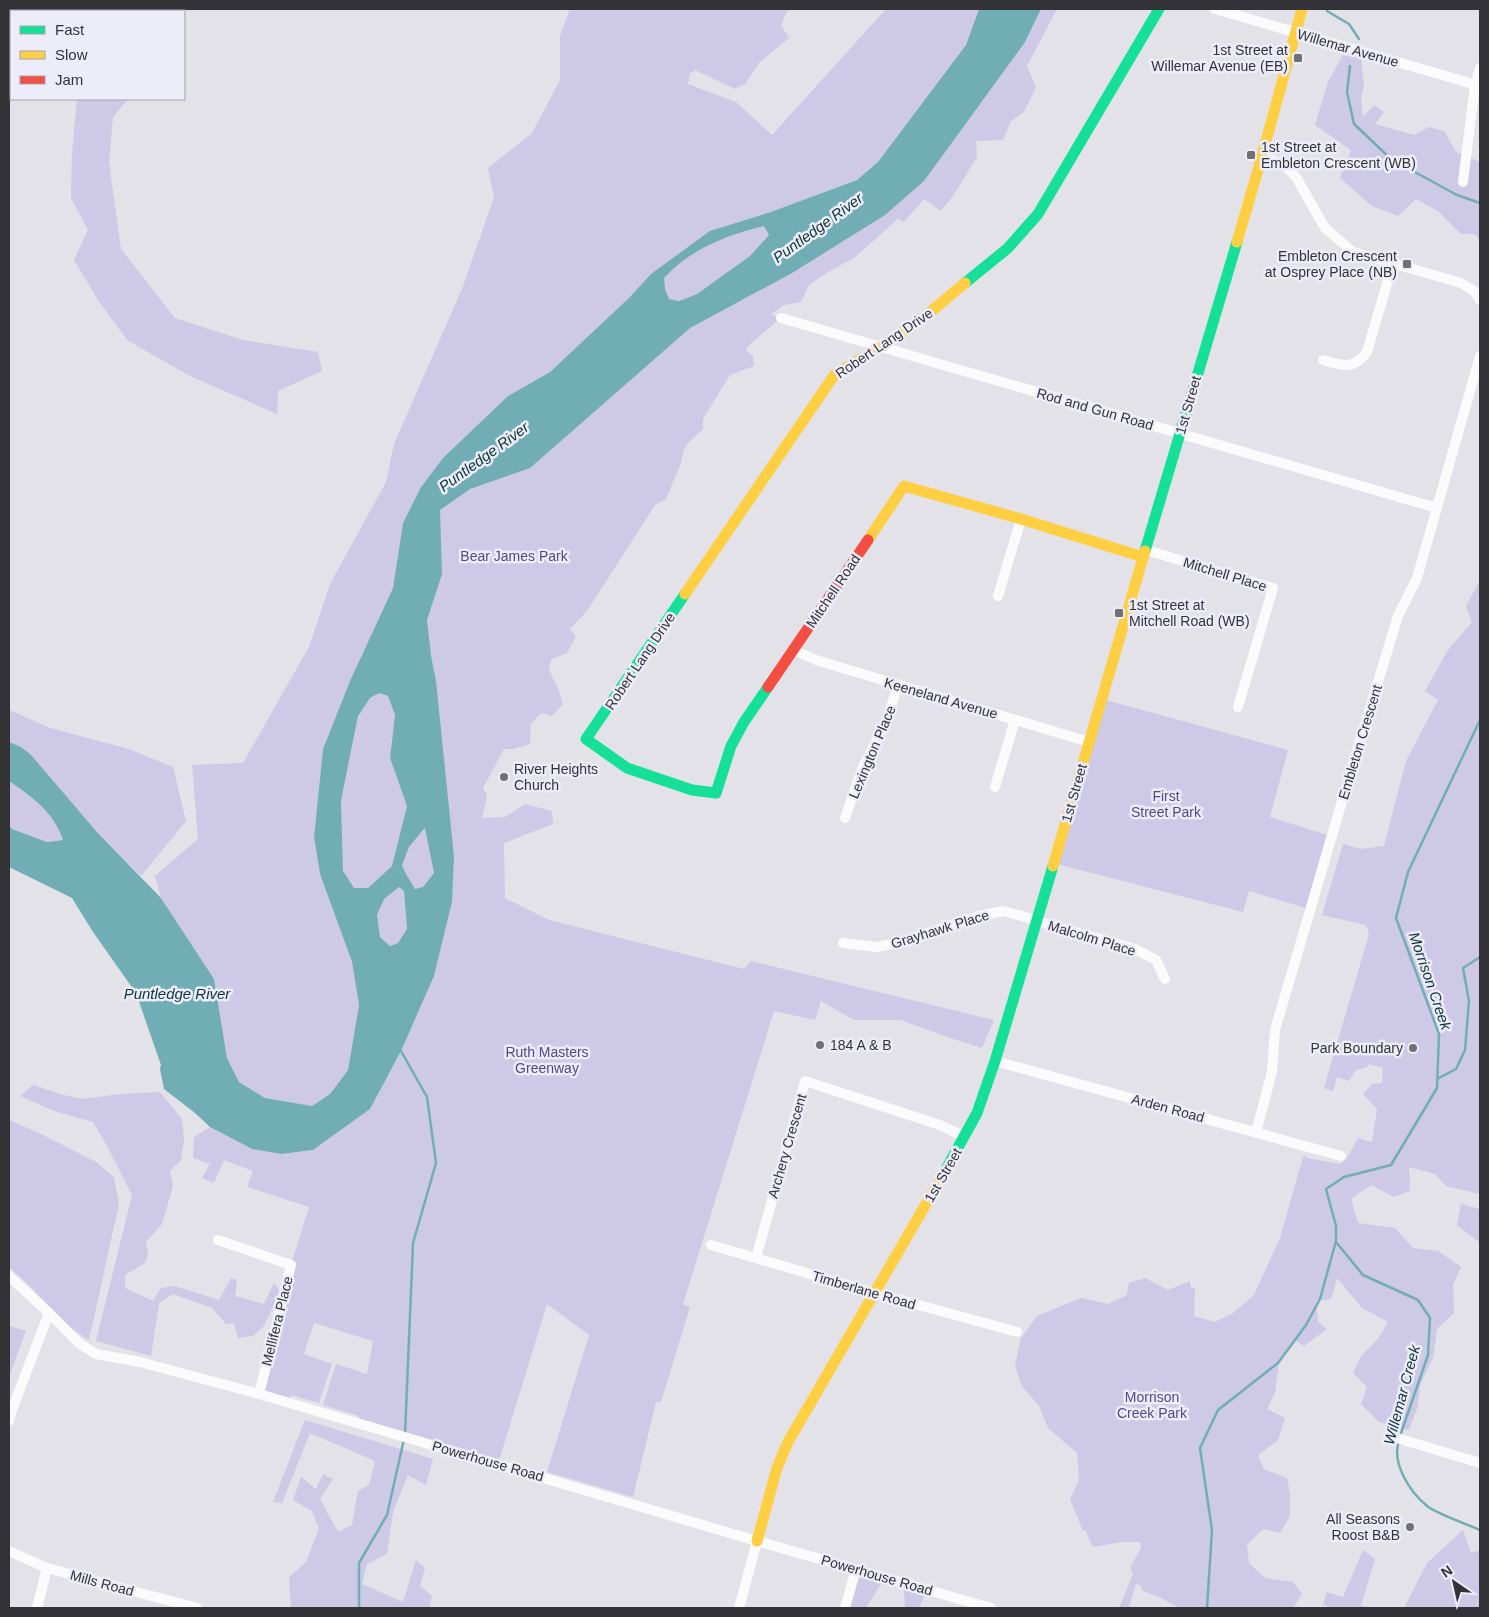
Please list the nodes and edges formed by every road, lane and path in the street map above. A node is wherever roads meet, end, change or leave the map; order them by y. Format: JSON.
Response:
{"nodes":[{"id":1,"x":1159,"y":9,"type":"edge"},
{"id":2,"x":1215,"y":9,"type":"edge"},
{"id":3,"x":1302,"y":9,"type":"edge"},
{"id":4,"x":1295,"y":33,"type":"junction"},
{"id":5,"x":1480,"y":68,"type":"edge"},
{"id":6,"x":1478,"y":85,"type":"edge"},
{"id":7,"x":1262,"y":156,"type":"junction"},
{"id":8,"x":1463,"y":182,"type":"dead end"},
{"id":9,"x":1393,"y":263,"type":"junction"},
{"id":10,"x":1477,"y":288,"type":"edge"},
{"id":11,"x":1480,"y":300,"type":"edge"},
{"id":12,"x":781,"y":318,"type":"dead end"},
{"id":13,"x":881,"y":347,"type":"junction"},
{"id":14,"x":1480,"y":356,"type":"edge"},
{"id":15,"x":1323,"y":360,"type":"dead end"},
{"id":16,"x":1180,"y":434,"type":"junction"},
{"id":17,"x":1437,"y":508,"type":"junction"},
{"id":18,"x":1021,"y":519,"type":"junction"},
{"id":19,"x":1144,"y":554,"type":"junction"},
{"id":20,"x":998,"y":596,"type":"dead end"},
{"id":21,"x":794,"y":650,"type":"junction"},
{"id":22,"x":898,"y":686,"type":"junction"},
{"id":23,"x":1238,"y":707,"type":"dead end"},
{"id":24,"x":1015,"y":720,"type":"junction"},
{"id":25,"x":586,"y":739,"type":"joint"},
{"id":26,"x":1089,"y":742,"type":"junction"},
{"id":27,"x":995,"y":787,"type":"dead end"},
{"id":28,"x":845,"y":818,"type":"dead end"},
{"id":29,"x":1036,"y":921,"type":"junction"},
{"id":30,"x":843,"y":943,"type":"dead end"},
{"id":31,"x":1165,"y":979,"type":"dead end"},
{"id":32,"x":994,"y":1061,"type":"junction"},
{"id":33,"x":1256,"y":1132,"type":"junction"},
{"id":34,"x":965,"y":1137,"type":"junction"},
{"id":35,"x":1341,"y":1156,"type":"dead end"},
{"id":36,"x":218,"y":1240,"type":"dead end"},
{"id":37,"x":711,"y":1245,"type":"dead end"},
{"id":38,"x":756,"y":1258,"type":"junction"},
{"id":39,"x":9,"y":1276,"type":"edge"},
{"id":40,"x":875,"y":1294,"type":"junction"},
{"id":41,"x":49,"y":1313,"type":"junction"},
{"id":42,"x":1017,"y":1332,"type":"dead end"},
{"id":43,"x":259,"y":1394,"type":"junction"},
{"id":44,"x":9,"y":1421,"type":"edge"},
{"id":45,"x":1396,"y":1438,"type":"dead end"},
{"id":46,"x":1480,"y":1463,"type":"edge"},
{"id":47,"x":756,"y":1541,"type":"junction"},
{"id":48,"x":9,"y":1551,"type":"edge"},
{"id":49,"x":47,"y":1568,"type":"junction"},
{"id":50,"x":856,"y":1569,"type":"junction"},
{"id":51,"x":37,"y":1608,"type":"edge"},
{"id":52,"x":197,"y":1608,"type":"edge"},
{"id":53,"x":738,"y":1608,"type":"edge"},
{"id":54,"x":845,"y":1608,"type":"edge"},
{"id":55,"x":991,"y":1608,"type":"edge"}],
"edges":[{"from":1,"to":13,"type":"street","name":"Robert Lang Drive"},
{"from":2,"to":4,"type":"street","name":"Willemar Avenue"},
{"from":3,"to":4,"type":"street","name":"1st Street"},
{"from":4,"to":6,"type":"street","name":"Willemar Avenue"},
{"from":4,"to":7,"type":"street","name":"1st Street"},
{"from":5,"to":6,"type":"street"},
{"from":6,"to":8,"type":"street"},
{"from":7,"to":9,"type":"street"},
{"from":7,"to":16,"type":"street","name":"1st Street"},
{"from":9,"to":10,"type":"street"},
{"from":9,"to":15,"type":"street"},
{"from":10,"to":11,"type":"street"},
{"from":12,"to":13,"type":"street","name":"Rod and Gun Road"},
{"from":13,"to":16,"type":"street","name":"Rod and Gun Road"},
{"from":13,"to":25,"type":"street","name":"Robert Lang Drive"},
{"from":14,"to":17,"type":"street","name":"Embleton Crescent"},
{"from":16,"to":17,"type":"street","name":"Rod and Gun Road"},
{"from":16,"to":19,"type":"street","name":"1st Street"},
{"from":17,"to":33,"type":"street","name":"Embleton Crescent"},
{"from":18,"to":19,"type":"street","name":"Mitchell Road"},
{"from":18,"to":20,"type":"street"},
{"from":18,"to":21,"type":"street","name":"Mitchell Road"},
{"from":19,"to":23,"type":"street","name":"Mitchell Place"},
{"from":19,"to":26,"type":"street","name":"1st Street"},
{"from":21,"to":22,"type":"street","name":"Keeneland Avenue"},
{"from":21,"to":25,"type":"street","name":"Mitchell Road"},
{"from":22,"to":24,"type":"street","name":"Keeneland Avenue"},
{"from":22,"to":28,"type":"street","name":"Lexington Place"},
{"from":24,"to":26,"type":"street","name":"Keeneland Avenue"},
{"from":24,"to":27,"type":"street"},
{"from":26,"to":29,"type":"street","name":"1st Street"},
{"from":29,"to":30,"type":"street","name":"Grayhawk Place"},
{"from":29,"to":31,"type":"street","name":"Malcolm Place"},
{"from":29,"to":32,"type":"street","name":"1st Street"},
{"from":32,"to":33,"type":"street","name":"Arden Road"},
{"from":32,"to":34,"type":"street","name":"1st Street"},
{"from":33,"to":35,"type":"street","name":"Arden Road"},
{"from":34,"to":38,"type":"street","name":"Archery Crescent"},
{"from":34,"to":40,"type":"street","name":"1st Street"},
{"from":36,"to":43,"type":"street","name":"Mellifera Place"},
{"from":37,"to":38,"type":"street","name":"Timberlane Road"},
{"from":38,"to":40,"type":"street","name":"Timberlane Road"},
{"from":39,"to":41,"type":"street","name":"Powerhouse Road"},
{"from":40,"to":42,"type":"street","name":"Timberlane Road"},
{"from":40,"to":47,"type":"street","name":"1st Street"},
{"from":41,"to":43,"type":"street","name":"Powerhouse Road"},
{"from":41,"to":44,"type":"street"},
{"from":43,"to":47,"type":"street","name":"Powerhouse Road"},
{"from":45,"to":46,"type":"street"},
{"from":47,"to":50,"type":"street","name":"Powerhouse Road"},
{"from":47,"to":53,"type":"street"},
{"from":48,"to":49,"type":"street","name":"Mills Road"},
{"from":49,"to":51,"type":"street"},
{"from":49,"to":52,"type":"street","name":"Mills Road"},
{"from":50,"to":54,"type":"street"},
{"from":50,"to":55,"type":"street","name":"Powerhouse Road"}]}
